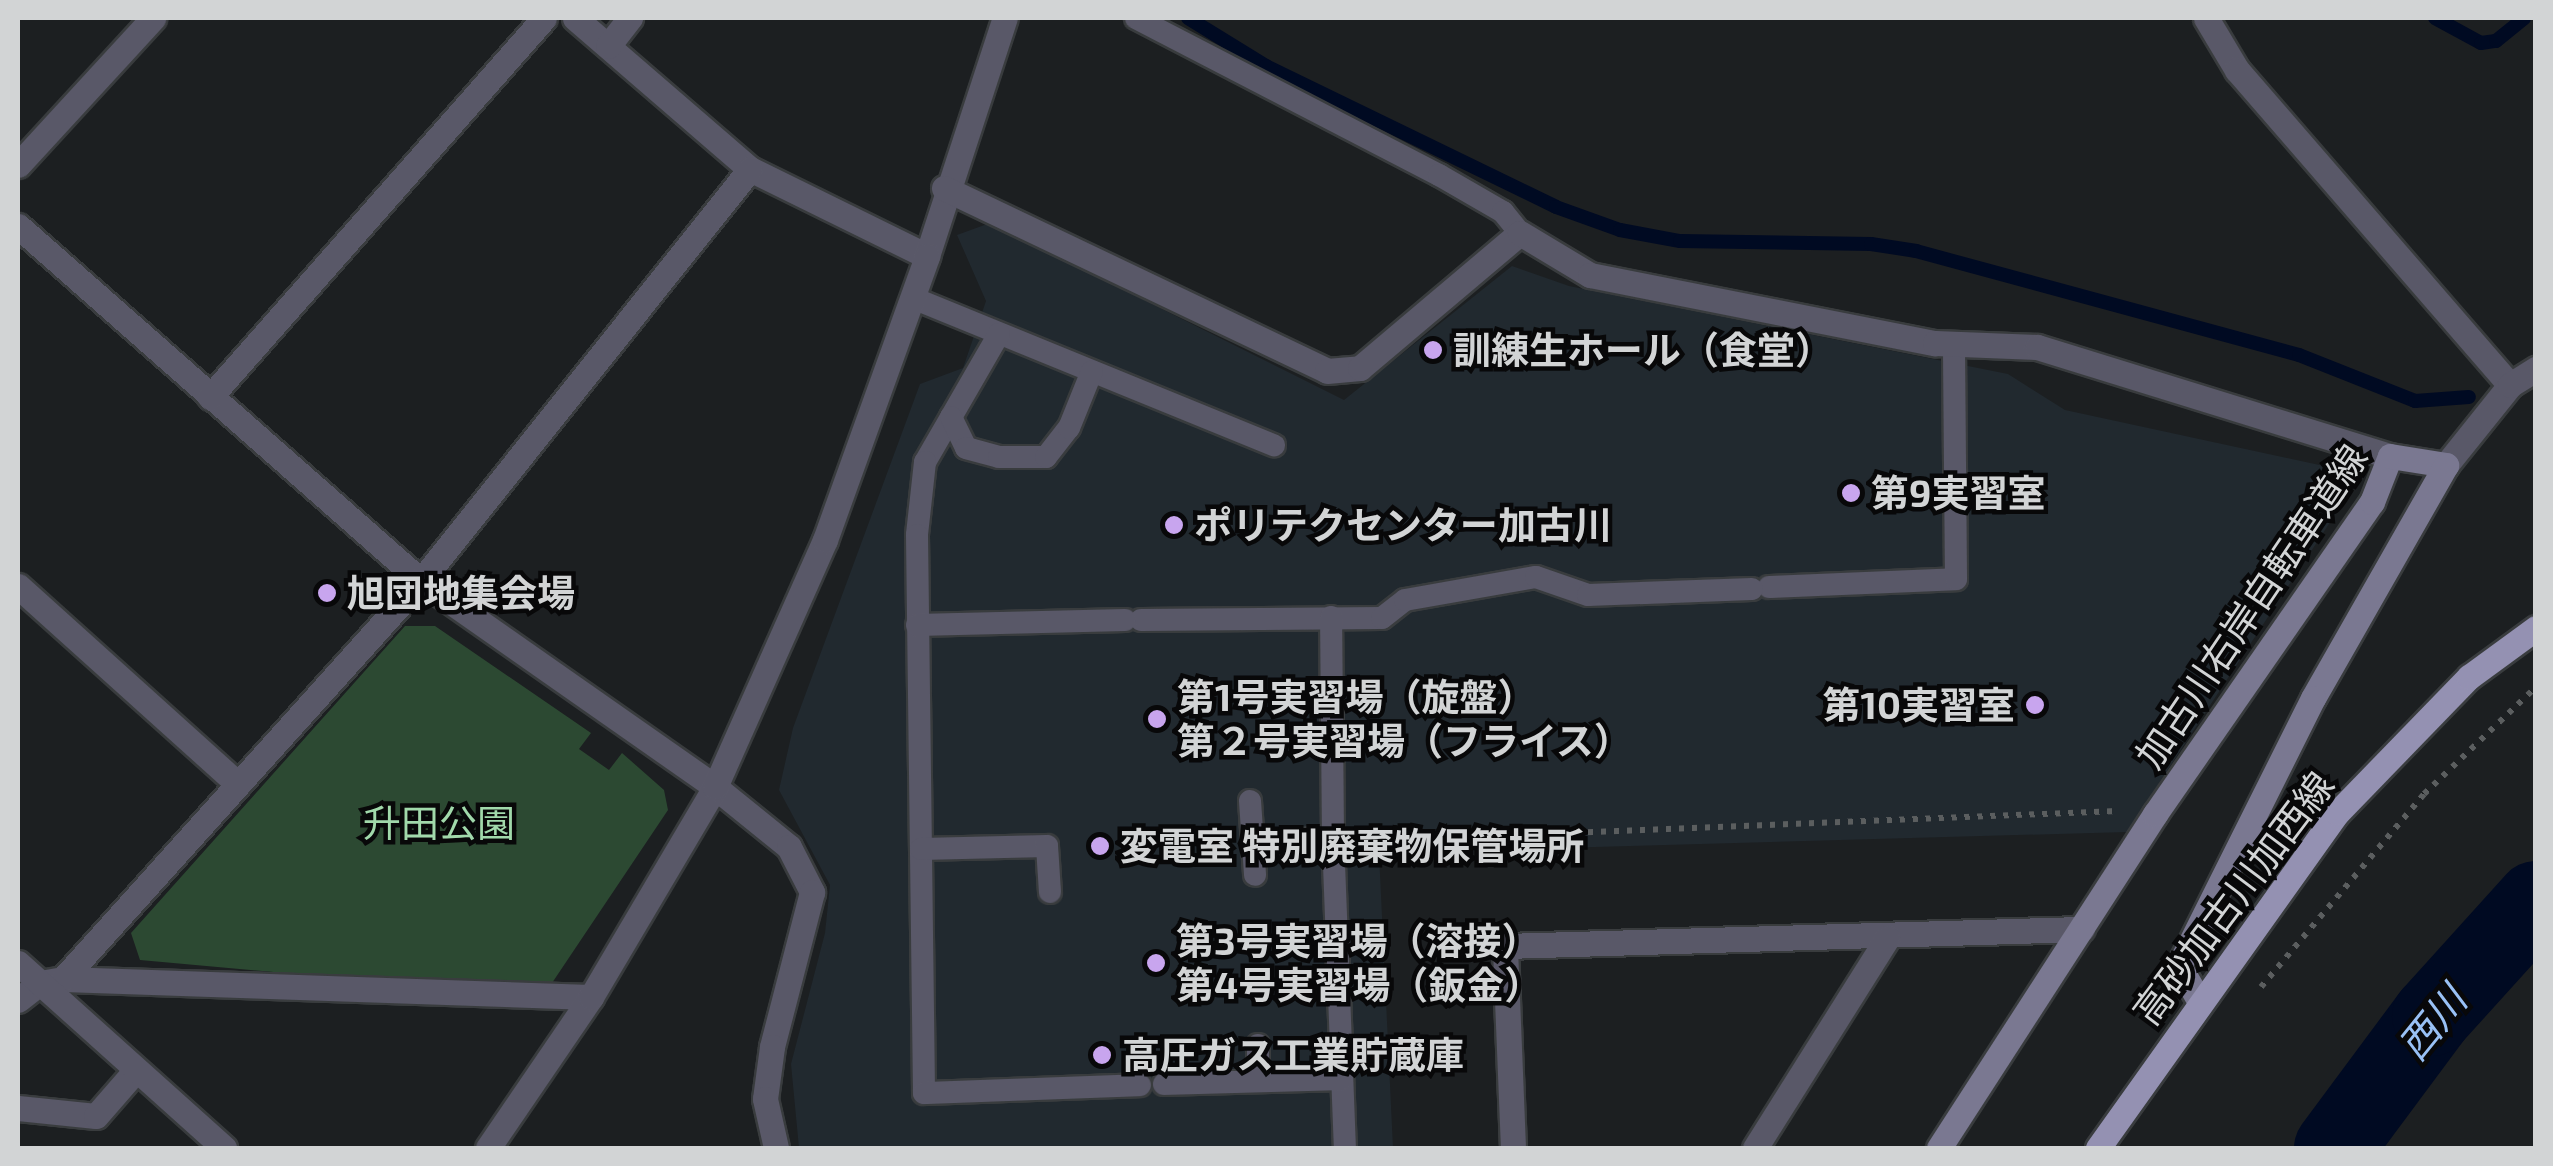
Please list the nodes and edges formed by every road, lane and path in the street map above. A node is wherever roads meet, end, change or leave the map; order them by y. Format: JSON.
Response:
{"nodes":[{"id":1,"x":152,"y":18,"type":"edge"},
{"id":2,"x":544,"y":18,"type":"edge"},
{"id":3,"x":575,"y":18,"type":"edge"},
{"id":4,"x":630,"y":18,"type":"edge"},
{"id":5,"x":1005,"y":18,"type":"edge"},
{"id":6,"x":1136,"y":18,"type":"edge"},
{"id":7,"x":2206,"y":18,"type":"edge"},
{"id":8,"x":608,"y":46,"type":"junction"},
{"id":9,"x":18,"y":165,"type":"edge"},
{"id":10,"x":750,"y":169,"type":"junction"},
{"id":11,"x":944,"y":188,"type":"junction"},
{"id":12,"x":18,"y":226,"type":"edge"},
{"id":13,"x":1520,"y":233,"type":"junction"},
{"id":14,"x":927,"y":256,"type":"junction"},
{"id":15,"x":913,"y":298,"type":"junction"},
{"id":16,"x":999,"y":334,"type":"junction"},
{"id":17,"x":1954,"y":344,"type":"junction"},
{"id":18,"x":2536,"y":369,"type":"edge"},
{"id":19,"x":1092,"y":372,"type":"junction"},
{"id":20,"x":2510,"y":385,"type":"junction"},
{"id":21,"x":210,"y":397,"type":"junction"},
{"id":22,"x":951,"y":417,"type":"junction"},
{"id":23,"x":1274,"y":445,"type":"dead end"},
{"id":24,"x":2390,"y":456,"type":"junction"},
{"id":25,"x":2446,"y":465,"type":"junction"},
{"id":26,"x":421,"y":581,"type":"junction"},
{"id":27,"x":18,"y":586,"type":"edge"},
{"id":28,"x":1331,"y":617,"type":"junction"},
{"id":29,"x":918,"y":625,"type":"junction"},
{"id":30,"x":2536,"y":628,"type":"edge"},
{"id":31,"x":2536,"y":687,"type":"edge"},
{"id":32,"x":238,"y":784,"type":"junction"},
{"id":33,"x":715,"y":787,"type":"junction"},
{"id":34,"x":1250,"y":802,"type":"dead end"},
{"id":35,"x":2123,"y":811,"type":"dead end"},
{"id":36,"x":1333,"y":838,"type":"junction"},
{"id":37,"x":1253,"y":843,"type":"junction"},
{"id":38,"x":921,"y":850,"type":"junction"},
{"id":39,"x":1368,"y":858,"type":"dead end"},
{"id":40,"x":1254,"y":875,"type":"dead end"},
{"id":41,"x":1050,"y":892,"type":"dead end"},
{"id":42,"x":2082,"y":929,"type":"junction"},
{"id":43,"x":1887,"y":938,"type":"junction"},
{"id":44,"x":18,"y":963,"type":"edge"},
{"id":45,"x":52,"y":981,"type":"junction"},
{"id":46,"x":591,"y":996,"type":"junction"},
{"id":47,"x":18,"y":1000,"type":"edge"},
{"id":48,"x":2250,"y":1000,"type":"dead end"},
{"id":49,"x":2200,"y":1002,"type":"junction"},
{"id":50,"x":1258,"y":1044,"type":"dead end"},
{"id":51,"x":136,"y":1070,"type":"junction"},
{"id":52,"x":1342,"y":1078,"type":"junction"},
{"id":53,"x":1258,"y":1082,"type":"junction"},
{"id":54,"x":1164,"y":1084,"type":"dead end"},
{"id":55,"x":1140,"y":1085,"type":"dead end"},
{"id":56,"x":18,"y":1108,"type":"edge"},
{"id":57,"x":224,"y":1148,"type":"edge"},
{"id":58,"x":488,"y":1148,"type":"edge"},
{"id":59,"x":776,"y":1148,"type":"edge"},
{"id":60,"x":1345,"y":1148,"type":"edge"},
{"id":61,"x":1513,"y":1148,"type":"edge"},
{"id":62,"x":1755,"y":1148,"type":"edge"},
{"id":63,"x":1939,"y":1148,"type":"edge"},
{"id":64,"x":2098,"y":1148,"type":"edge"}],
"edges":[{"from":1,"to":9,"type":"street"},
{"from":2,"to":21,"type":"street"},
{"from":3,"to":8,"type":"street"},
{"from":4,"to":8,"type":"street"},
{"from":5,"to":11,"type":"street"},
{"from":6,"to":13,"type":"lane"},
{"from":7,"to":20,"type":"street"},
{"from":8,"to":10,"type":"street"},
{"from":10,"to":14,"type":"street"},
{"from":10,"to":26,"type":"street"},
{"from":11,"to":13,"type":"street"},
{"from":11,"to":14,"type":"street"},
{"from":12,"to":21,"type":"street"},
{"from":13,"to":17,"type":"street"},
{"from":14,"to":15,"type":"street"},
{"from":15,"to":16,"type":"lane"},
{"from":15,"to":33,"type":"street"},
{"from":16,"to":19,"type":"lane"},
{"from":16,"to":22,"type":"lane"},
{"from":17,"to":24,"type":"street"},
{"from":17,"to":28,"type":"lane"},
{"from":18,"to":20,"type":"street"},
{"from":19,"to":22,"type":"lane"},
{"from":19,"to":23,"type":"lane"},
{"from":20,"to":25,"type":"street"},
{"from":21,"to":26,"type":"street"},
{"from":22,"to":29,"type":"lane"},
{"from":24,"to":25,"type":"main road","name":"加古川右岸自転車道線"},
{"from":24,"to":42,"type":"main road","name":"加古川右岸自転車道線"},
{"from":25,"to":49,"type":"main road"},
{"from":26,"to":32,"type":"street"},
{"from":26,"to":33,"type":"street"},
{"from":27,"to":32,"type":"street"},
{"from":28,"to":29,"type":"lane"},
{"from":28,"to":36,"type":"lane"},
{"from":29,"to":38,"type":"lane"},
{"from":30,"to":49,"type":"main road","name":"高砂加古川加西線"},
{"from":31,"to":48,"type":"path"},
{"from":32,"to":45,"type":"street"},
{"from":33,"to":46,"type":"street"},
{"from":33,"to":59,"type":"street"},
{"from":34,"to":37,"type":"lane"},
{"from":35,"to":39,"type":"path"},
{"from":36,"to":37,"type":"lane"},
{"from":36,"to":52,"type":"lane"},
{"from":37,"to":40,"type":"lane"},
{"from":38,"to":41,"type":"lane"},
{"from":38,"to":55,"type":"lane"},
{"from":42,"to":43,"type":"street"},
{"from":42,"to":63,"type":"main road","name":"加古川右岸自転車道線"},
{"from":43,"to":61,"type":"street"},
{"from":43,"to":62,"type":"street"},
{"from":44,"to":45,"type":"street"},
{"from":45,"to":46,"type":"street"},
{"from":45,"to":47,"type":"street"},
{"from":45,"to":51,"type":"street"},
{"from":46,"to":58,"type":"street"},
{"from":49,"to":64,"type":"main road","name":"高砂加古川加西線"},
{"from":50,"to":53,"type":"lane"},
{"from":51,"to":56,"type":"street"},
{"from":51,"to":57,"type":"street"},
{"from":52,"to":53,"type":"lane"},
{"from":52,"to":60,"type":"lane"},
{"from":53,"to":54,"type":"lane"}]}
